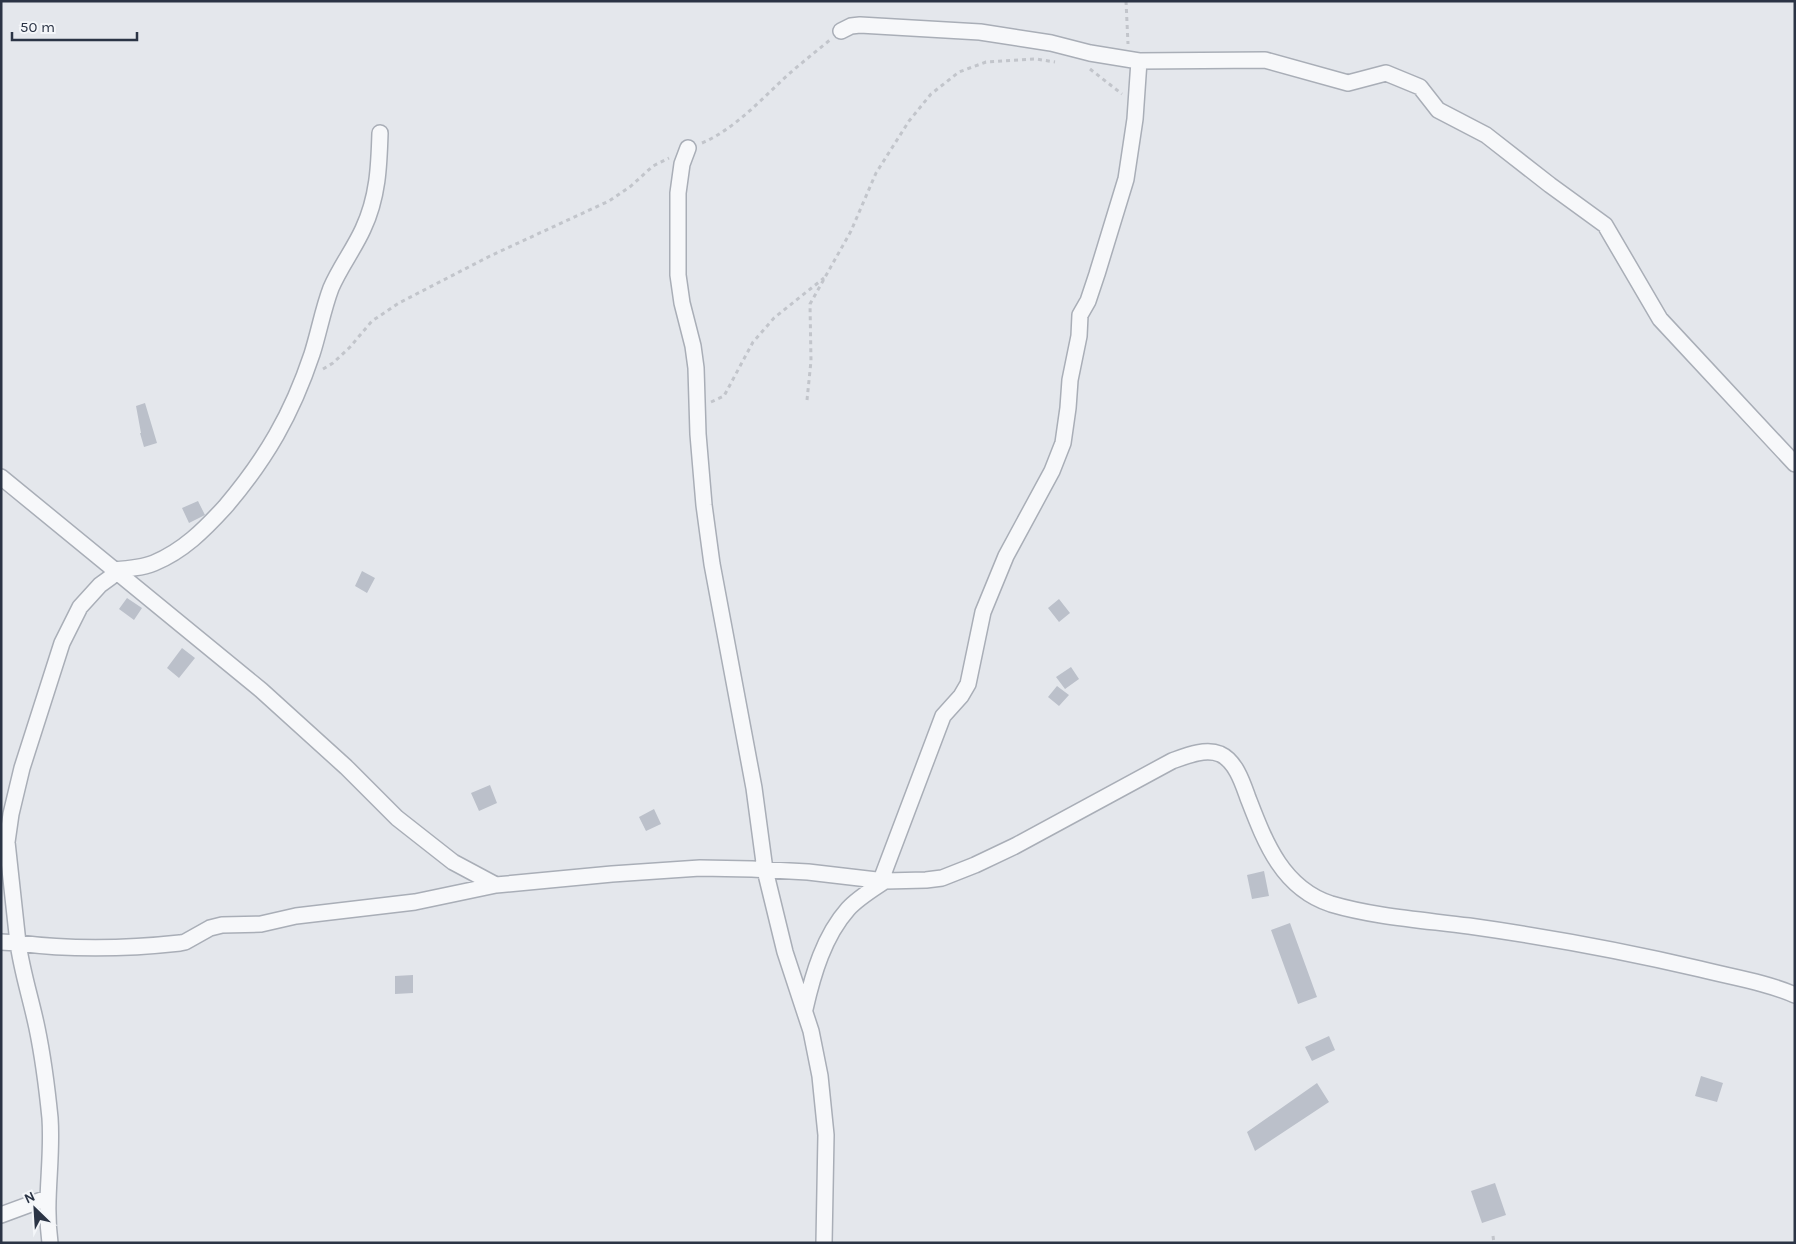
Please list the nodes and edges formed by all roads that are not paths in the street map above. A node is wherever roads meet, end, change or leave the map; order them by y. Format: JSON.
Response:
{"nodes":[{"id":1,"x":841,"y":31,"type":"road end"},
{"id":2,"x":1134,"y":60,"type":"junction"},
{"id":3,"x":380,"y":132,"type":"dead end"},
{"id":4,"x":688,"y":148,"type":"road end"},
{"id":5,"x":1795,"y":464,"type":"edge"},
{"id":6,"x":1,"y":477,"type":"edge"},
{"id":7,"x":114,"y":570,"type":"junction"},
{"id":8,"x":765,"y":870,"type":"junction"},
{"id":9,"x":883,"y":880,"type":"junction"},
{"id":10,"x":496,"y":885,"type":"junction"},
{"id":11,"x":1,"y":942,"type":"edge"},
{"id":12,"x":18,"y":943,"type":"junction"},
{"id":13,"x":1795,"y":995,"type":"edge"},
{"id":14,"x":805,"y":1011,"type":"junction"},
{"id":15,"x":47,"y":1198,"type":"junction"},
{"id":16,"x":1,"y":1214,"type":"edge"},
{"id":17,"x":50,"y":1243,"type":"edge"},
{"id":18,"x":824,"y":1243,"type":"edge"}],
"edges":[{"from":1,"to":2,"type":"street"},
{"from":2,"to":5,"type":"street"},
{"from":2,"to":9,"type":"street"},
{"from":3,"to":7,"type":"street"},
{"from":4,"to":8,"type":"street"},
{"from":6,"to":7,"type":"street"},
{"from":7,"to":10,"type":"street"},
{"from":7,"to":12,"type":"street"},
{"from":8,"to":9,"type":"street"},
{"from":8,"to":10,"type":"street"},
{"from":8,"to":14,"type":"street"},
{"from":9,"to":13,"type":"street"},
{"from":9,"to":14,"type":"street"},
{"from":10,"to":12,"type":"street"},
{"from":11,"to":12,"type":"street"},
{"from":12,"to":15,"type":"street"},
{"from":14,"to":18,"type":"street"},
{"from":15,"to":16,"type":"street"},
{"from":15,"to":17,"type":"street"}]}
